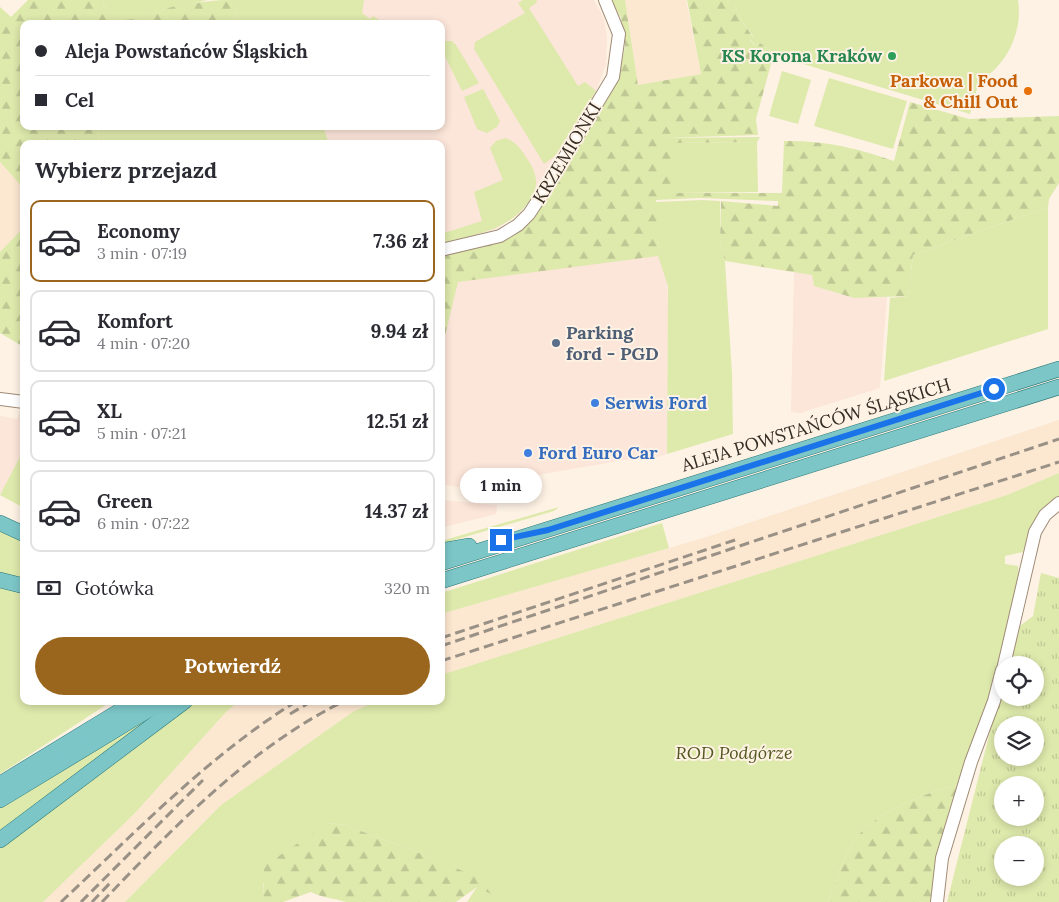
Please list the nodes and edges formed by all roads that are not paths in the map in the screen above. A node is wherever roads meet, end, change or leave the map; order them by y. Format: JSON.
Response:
{"nodes":[{"id":1,"x":605,"y":0,"type":"edge"},
{"id":2,"x":445,"y":249,"type":"edge"},
{"id":3,"x":1059,"y":369,"type":"edge"},
{"id":4,"x":1059,"y":387,"type":"edge"},
{"id":5,"x":0,"y":399,"type":"edge"},
{"id":6,"x":20,"y":402,"type":"edge"},
{"id":7,"x":1059,"y":503,"type":"edge"},
{"id":8,"x":0,"y":523,"type":"edge"},
{"id":9,"x":20,"y":532,"type":"edge"},
{"id":10,"x":535,"y":533,"type":"junction"},
{"id":11,"x":445,"y":550,"type":"edge"},
{"id":12,"x":445,"y":562,"type":"edge"},
{"id":13,"x":0,"y":580,"type":"edge"},
{"id":14,"x":445,"y":580,"type":"edge"},
{"id":15,"x":20,"y":585,"type":"edge"},
{"id":16,"x":1006,"y":656,"type":"edge"},
{"id":17,"x":994,"y":701,"type":"edge"},
{"id":18,"x":117,"y":705,"type":"edge"},
{"id":19,"x":129,"y":705,"type":"edge"},
{"id":20,"x":156,"y":705,"type":"edge"},
{"id":21,"x":181,"y":705,"type":"edge"},
{"id":22,"x":96,"y":725,"type":"junction"},
{"id":23,"x":0,"y":784,"type":"edge"},
{"id":24,"x":0,"y":800,"type":"edge"},
{"id":25,"x":0,"y":840,"type":"edge"},
{"id":26,"x":937,"y":902,"type":"edge"}],
"edges":[{"from":1,"to":2,"type":"street","name":"KRZEMIONKI"},
{"from":3,"to":10,"type":"main road","name":"ALEJA POWSTAŃCÓW ŚLĄSKICH"},
{"from":4,"to":14,"type":"main road","name":"ALEJA POWSTAŃCÓW ŚLĄSKICH"},
{"from":5,"to":6,"type":"street"},
{"from":7,"to":16,"type":"street"},
{"from":8,"to":9,"type":"main road"},
{"from":10,"to":11,"type":"main road"},
{"from":10,"to":12,"type":"main road","name":"ALEJA POWSTAŃCÓW ŚLĄSKICH"},
{"from":13,"to":15,"type":"main road"},
{"from":17,"to":26,"type":"street"},
{"from":18,"to":22,"type":"main road"},
{"from":19,"to":22,"type":"main road"},
{"from":20,"to":24,"type":"main road"},
{"from":21,"to":25,"type":"main road"},
{"from":22,"to":23,"type":"main road"}]}
